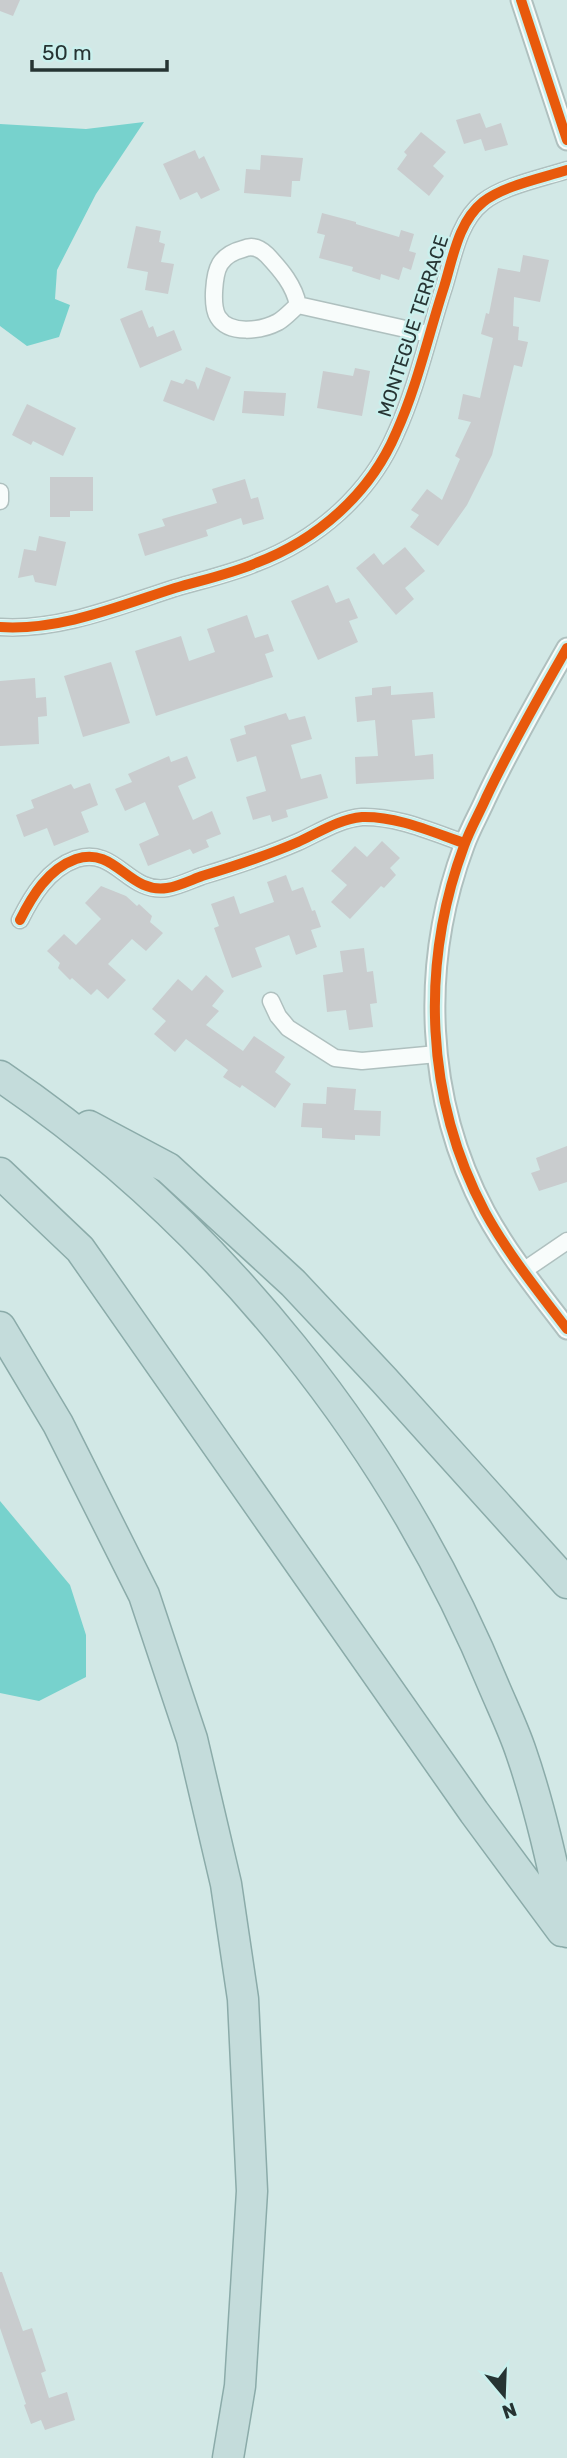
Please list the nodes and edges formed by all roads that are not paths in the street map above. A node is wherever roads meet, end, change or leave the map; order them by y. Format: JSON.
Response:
{"nodes":[{"id":1,"x":521,"y":0,"type":"edge"},
{"id":2,"x":567,"y":140,"type":"edge"},
{"id":3,"x":567,"y":170,"type":"edge"},
{"id":4,"x":299,"y":305,"type":"junction"},
{"id":5,"x":428,"y":334,"type":"junction"},
{"id":6,"x":0,"y":492,"type":"edge"},
{"id":7,"x":0,"y":501,"type":"edge"},
{"id":8,"x":0,"y":627,"type":"edge"},
{"id":9,"x":567,"y":648,"type":"edge"},
{"id":10,"x":464,"y":843,"type":"junction"},
{"id":11,"x":20,"y":920,"type":"dead end"},
{"id":12,"x":271,"y":1001,"type":"dead end"},
{"id":13,"x":437,"y":1054,"type":"junction"},
{"id":14,"x":0,"y":1076,"type":"edge"},
{"id":15,"x":27,"y":1094,"type":"junction"},
{"id":16,"x":0,"y":1174,"type":"edge"},
{"id":17,"x":567,"y":1241,"type":"edge"},
{"id":18,"x":523,"y":1271,"type":"junction"},
{"id":19,"x":0,"y":1327,"type":"edge"},
{"id":20,"x":567,"y":1329,"type":"edge"},
{"id":21,"x":567,"y":1583,"type":"edge"},
{"id":22,"x":567,"y":1931,"type":"edge"},
{"id":23,"x":567,"y":1938,"type":"edge"},
{"id":24,"x":228,"y":2458,"type":"edge"}],
"edges":[{"from":1,"to":2,"type":"street"},
{"from":3,"to":5,"type":"street","name":"MONTEGUE TERRACE"},
{"from":4,"to":4,"type":"street"},
{"from":4,"to":5,"type":"street"},
{"from":5,"to":8,"type":"street","name":"MONTEGUE TERRACE"},
{"from":6,"to":7,"type":"street"},
{"from":9,"to":10,"type":"street"},
{"from":10,"to":11,"type":"street"},
{"from":10,"to":13,"type":"street"},
{"from":12,"to":13,"type":"street"},
{"from":13,"to":18,"type":"street"},
{"from":14,"to":15,"type":"highway"},
{"from":15,"to":21,"type":"highway"},
{"from":15,"to":22,"type":"highway"},
{"from":16,"to":23,"type":"highway"},
{"from":17,"to":18,"type":"street"},
{"from":18,"to":20,"type":"street"},
{"from":19,"to":24,"type":"highway"}]}
